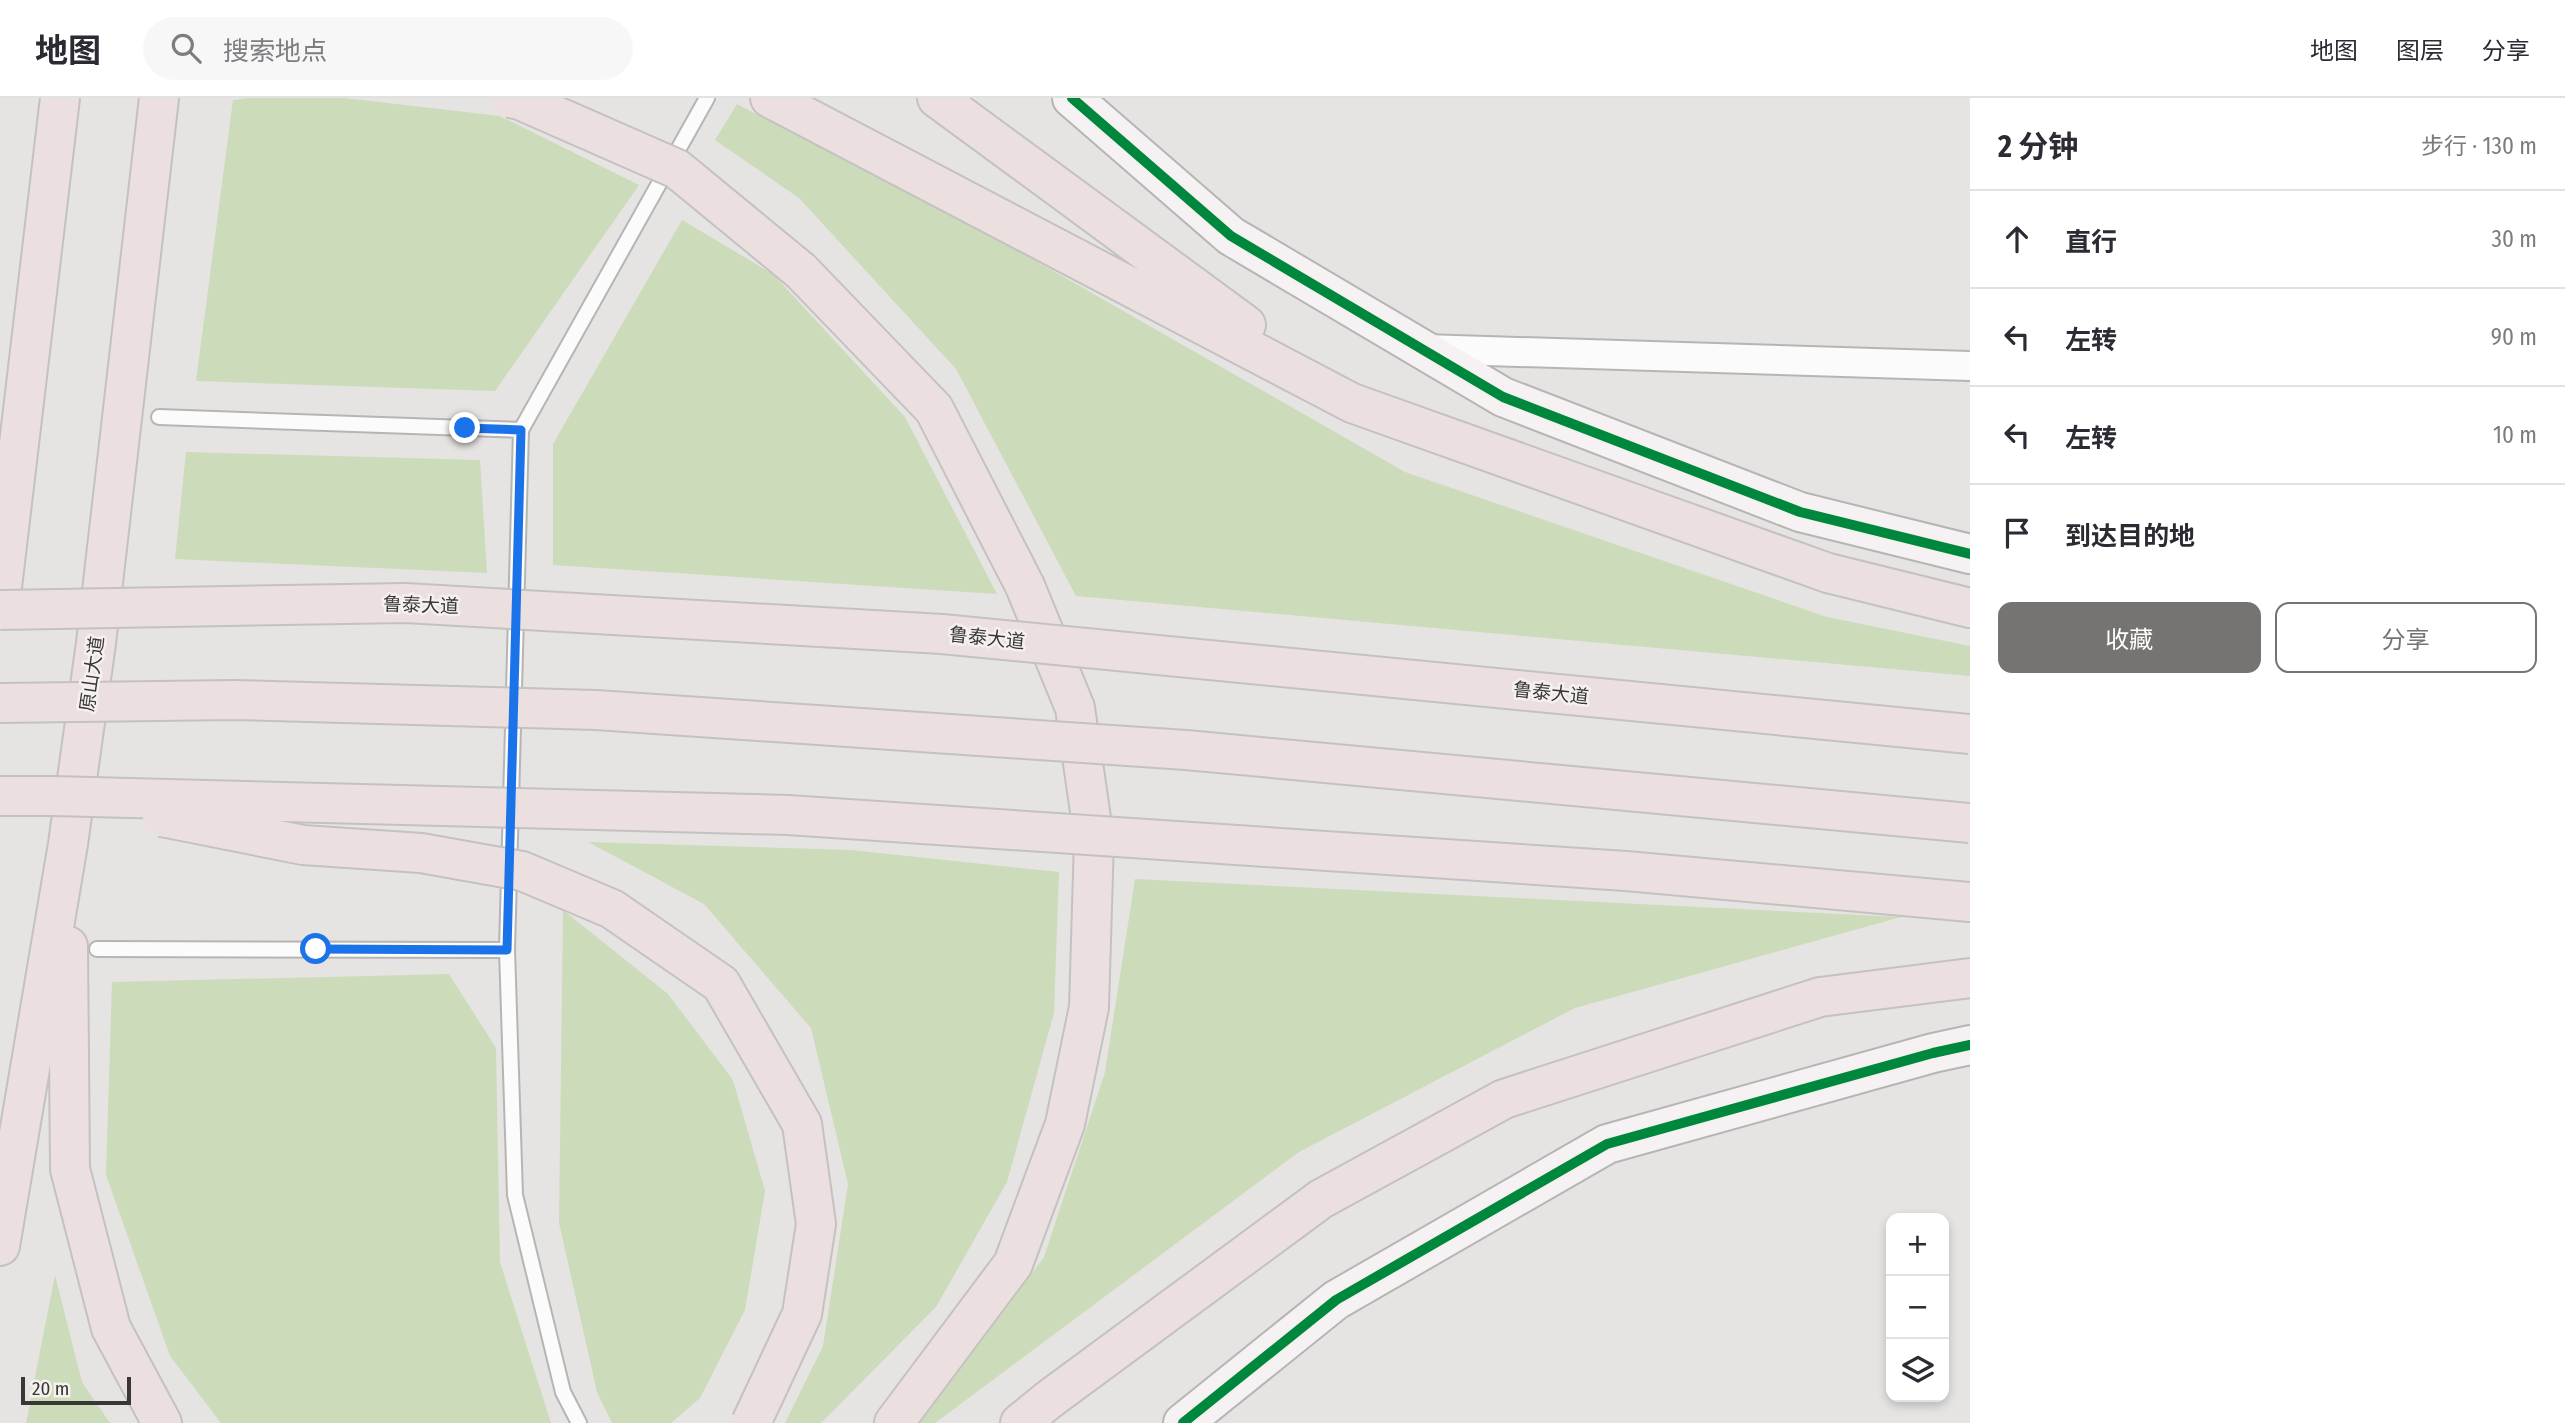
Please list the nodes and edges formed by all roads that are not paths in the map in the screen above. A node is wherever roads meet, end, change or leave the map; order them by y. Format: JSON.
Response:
{"nodes":[{"id":1,"x":60,"y":98,"type":"edge"},
{"id":2,"x":159,"y":98,"type":"edge"},
{"id":3,"x":510,"y":98,"type":"edge"},
{"id":4,"x":707,"y":98,"type":"edge"},
{"id":5,"x":770,"y":98,"type":"edge"},
{"id":6,"x":937,"y":98,"type":"edge"},
{"id":7,"x":1072,"y":98,"type":"edge"},
{"id":8,"x":1422,"y":349,"type":"junction"},
{"id":9,"x":1970,"y":366,"type":"edge"},
{"id":10,"x":1352,"y":403,"type":"junction"},
{"id":11,"x":159,"y":417,"type":"dead end"},
{"id":12,"x":521,"y":430,"type":"junction"},
{"id":13,"x":1970,"y":554,"type":"edge"},
{"id":14,"x":0,"y":604,"type":"edge"},
{"id":15,"x":1970,"y":608,"type":"edge"},
{"id":16,"x":0,"y":610,"type":"edge"},
{"id":17,"x":0,"y":703,"type":"edge"},
{"id":18,"x":1970,"y":734,"type":"edge"},
{"id":19,"x":0,"y":796,"type":"edge"},
{"id":20,"x":53,"y":796,"type":"junction"},
{"id":21,"x":1970,"y":823,"type":"edge"},
{"id":22,"x":68,"y":844,"type":"junction"},
{"id":23,"x":1970,"y":902,"type":"edge"},
{"id":24,"x":97,"y":949,"type":"dead end"},
{"id":25,"x":507,"y":950,"type":"junction"},
{"id":26,"x":1970,"y":978,"type":"edge"},
{"id":27,"x":1970,"y":1045,"type":"edge"},
{"id":28,"x":0,"y":1246,"type":"edge"},
{"id":29,"x":162,"y":1423,"type":"edge"},
{"id":30,"x":579,"y":1423,"type":"edge"},
{"id":31,"x":751,"y":1423,"type":"edge"},
{"id":32,"x":894,"y":1423,"type":"edge"},
{"id":33,"x":1020,"y":1423,"type":"edge"},
{"id":34,"x":1183,"y":1423,"type":"edge"}],
"edges":[{"from":1,"to":14,"type":"highway"},
{"from":2,"to":22,"type":"highway","name":"原山大道"},
{"from":3,"to":32,"type":"highway","bridge":true},
{"from":4,"to":12,"type":"lane"},
{"from":5,"to":10,"type":"highway"},
{"from":6,"to":10,"type":"highway"},
{"from":7,"to":8,"type":"street"},
{"from":8,"to":9,"type":"street"},
{"from":8,"to":13,"type":"street"},
{"from":10,"to":15,"type":"highway"},
{"from":11,"to":12,"type":"lane"},
{"from":12,"to":25,"type":"lane"},
{"from":16,"to":18,"type":"highway","name":"鲁泰大道","bridge":true},
{"from":17,"to":21,"type":"highway","bridge":true},
{"from":19,"to":20,"type":"highway"},
{"from":20,"to":23,"type":"highway","bridge":true},
{"from":20,"to":31,"type":"highway","bridge":true},
{"from":22,"to":28,"type":"highway","name":"原山大道"},
{"from":22,"to":29,"type":"highway"},
{"from":24,"to":25,"type":"lane"},
{"from":25,"to":30,"type":"lane"},
{"from":26,"to":33,"type":"highway"},
{"from":27,"to":34,"type":"street"}]}
